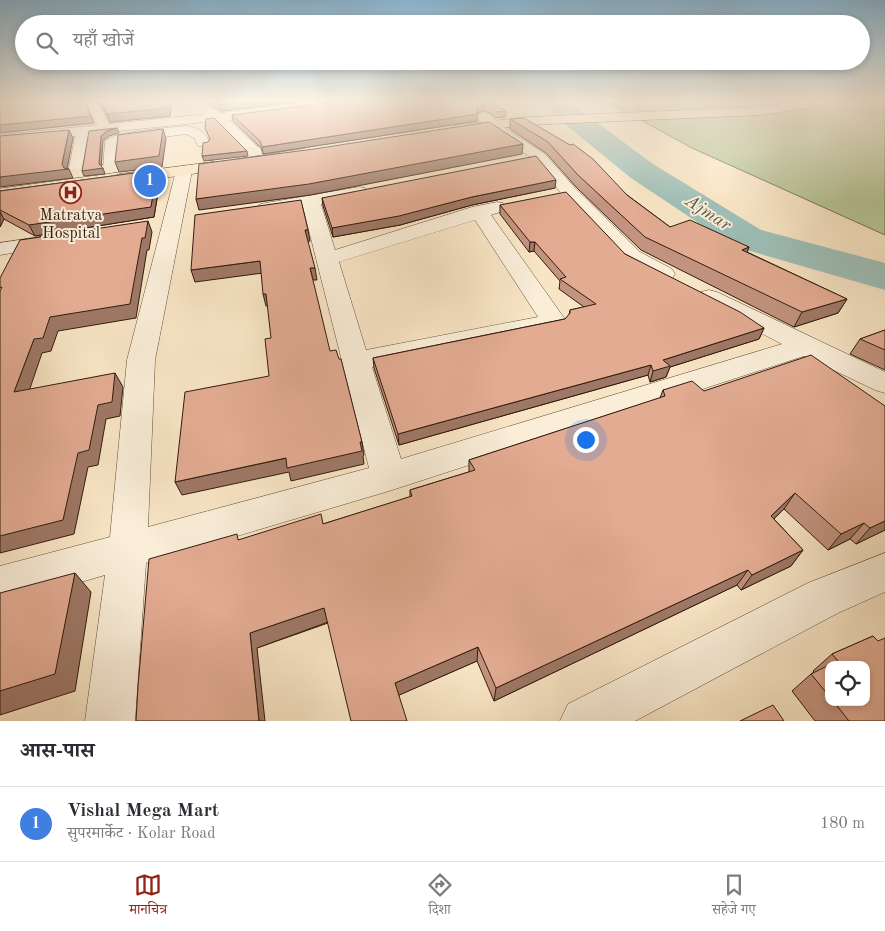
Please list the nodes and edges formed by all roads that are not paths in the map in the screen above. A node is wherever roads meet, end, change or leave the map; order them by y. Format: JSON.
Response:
{"nodes":[{"id":1,"x":44,"y":135,"type":"edge"},
{"id":2,"x":82,"y":135,"type":"edge"},
{"id":3,"x":151,"y":135,"type":"edge"},
{"id":4,"x":198,"y":135,"type":"edge"},
{"id":5,"x":237,"y":135,"type":"edge"},
{"id":6,"x":512,"y":135,"type":"edge"},
{"id":7,"x":0,"y":140,"type":"edge"},
{"id":8,"x":202,"y":143,"type":"edge"},
{"id":9,"x":255,"y":152,"type":"junction"},
{"id":10,"x":540,"y":157,"type":"junction"},
{"id":11,"x":511,"y":162,"type":"edge"},
{"id":12,"x":110,"y":169,"type":"junction"},
{"id":13,"x":184,"y":171,"type":"junction"},
{"id":14,"x":76,"y":174,"type":"junction"},
{"id":15,"x":0,"y":183,"type":"edge"},
{"id":16,"x":377,"y":189,"type":"edge"},
{"id":17,"x":0,"y":194,"type":"edge"},
{"id":18,"x":311,"y":202,"type":"junction"},
{"id":19,"x":515,"y":203,"type":"edge"},
{"id":20,"x":252,"y":210,"type":"edge"},
{"id":21,"x":479,"y":211,"type":"junction"},
{"id":22,"x":71,"y":238,"type":"edge"},
{"id":23,"x":2,"y":252,"type":"edge"},
{"id":24,"x":326,"y":259,"type":"junction"},
{"id":25,"x":806,"y":346,"type":"junction"},
{"id":26,"x":356,"y":361,"type":"junction"},
{"id":27,"x":885,"y":382,"type":"edge"},
{"id":28,"x":389,"y":477,"type":"junction"},
{"id":29,"x":128,"y":549,"type":"junction"},
{"id":30,"x":885,"y":572,"type":"edge"},
{"id":31,"x":0,"y":586,"type":"edge"},
{"id":32,"x":110,"y":721,"type":"edge"},
{"id":33,"x":585,"y":721,"type":"edge"}],
"edges":[{"from":1,"to":7,"type":"street"},
{"from":2,"to":14,"type":"street"},
{"from":3,"to":12,"type":"street"},
{"from":4,"to":8,"type":"street"},
{"from":5,"to":9,"type":"street"},
{"from":6,"to":10,"type":"street"},
{"from":9,"to":12,"type":"main road"},
{"from":9,"to":13,"type":"main road"},
{"from":10,"to":11,"type":"street"},
{"from":10,"to":25,"type":"street"},
{"from":12,"to":14,"type":"main road"},
{"from":13,"to":17,"type":"main road"},
{"from":13,"to":29,"type":"street"},
{"from":14,"to":15,"type":"main road"},
{"from":16,"to":18,"type":"street"},
{"from":18,"to":20,"type":"street"},
{"from":18,"to":24,"type":"street"},
{"from":19,"to":21,"type":"street"},
{"from":21,"to":24,"type":"street"},
{"from":21,"to":26,"type":"street"},
{"from":22,"to":23,"type":"street"},
{"from":24,"to":26,"type":"street"},
{"from":25,"to":27,"type":"street"},
{"from":25,"to":28,"type":"street"},
{"from":26,"to":28,"type":"street"},
{"from":28,"to":29,"type":"street"},
{"from":29,"to":31,"type":"street"},
{"from":29,"to":32,"type":"street"},
{"from":30,"to":33,"type":"street"}]}
